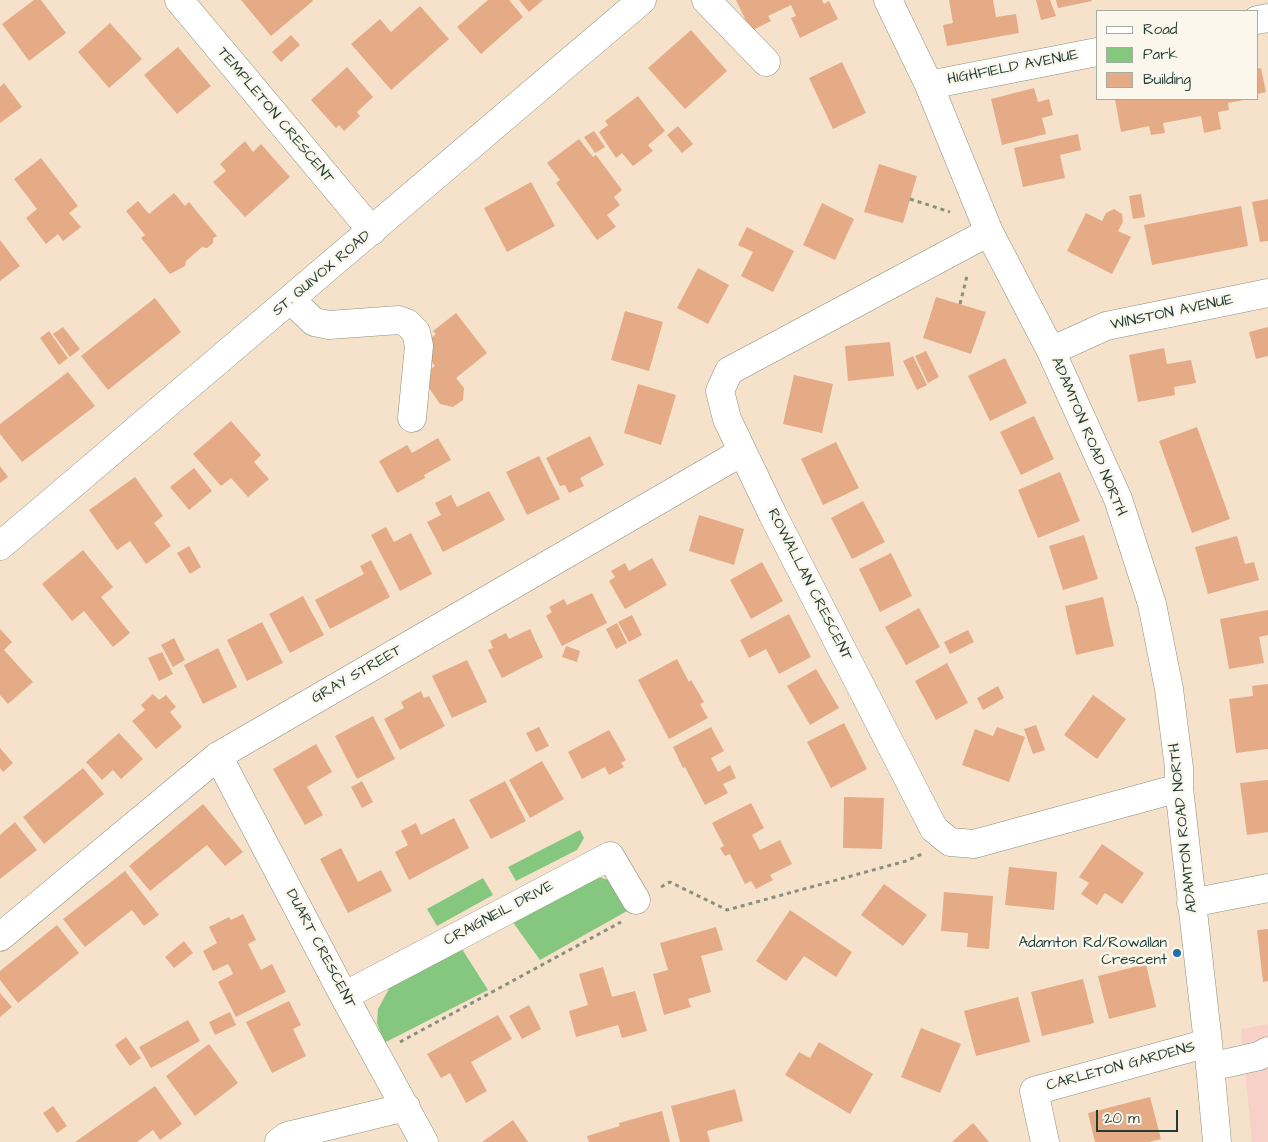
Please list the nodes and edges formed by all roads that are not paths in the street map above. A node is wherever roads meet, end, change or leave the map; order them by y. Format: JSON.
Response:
{"nodes":[{"id":1,"x":179,"y":0,"type":"edge"},
{"id":2,"x":642,"y":0,"type":"edge"},
{"id":3,"x":706,"y":0,"type":"edge"},
{"id":4,"x":888,"y":0,"type":"edge"},
{"id":5,"x":1096,"y":52,"type":"edge"},
{"id":6,"x":766,"y":62,"type":"dead end"},
{"id":7,"x":929,"y":85,"type":"junction"},
{"id":8,"x":372,"y":231,"type":"junction"},
{"id":9,"x":989,"y":232,"type":"junction"},
{"id":10,"x":1268,"y":293,"type":"edge"},
{"id":11,"x":291,"y":300,"type":"junction"},
{"id":12,"x":1051,"y":351,"type":"junction"},
{"id":13,"x":412,"y":418,"type":"dead end"},
{"id":14,"x":742,"y":452,"type":"junction"},
{"id":15,"x":0,"y":546,"type":"edge"},
{"id":16,"x":218,"y":756,"type":"junction"},
{"id":17,"x":1179,"y":788,"type":"junction"},
{"id":18,"x":1268,"y":888,"type":"edge"},
{"id":19,"x":636,"y":900,"type":"road end"},
{"id":20,"x":1191,"y":903,"type":"junction"},
{"id":21,"x":0,"y":937,"type":"edge"},
{"id":22,"x":344,"y":996,"type":"junction"},
{"id":23,"x":1268,"y":1051,"type":"edge"},
{"id":24,"x":1209,"y":1055,"type":"junction"},
{"id":25,"x":406,"y":1108,"type":"junction"},
{"id":26,"x":279,"y":1142,"type":"edge"},
{"id":27,"x":424,"y":1142,"type":"edge"},
{"id":28,"x":1045,"y":1142,"type":"edge"},
{"id":29,"x":1217,"y":1142,"type":"edge"}],
"edges":[{"from":1,"to":8,"type":"street","name":"TEMPLETON CRESCENT"},
{"from":2,"to":8,"type":"street","name":"ST. QUIVOX ROAD"},
{"from":3,"to":6,"type":"street"},
{"from":4,"to":7,"type":"street","name":"ADAMTON ROAD NORTH"},
{"from":5,"to":7,"type":"street","name":"HIGHFIELD AVENUE"},
{"from":7,"to":9,"type":"street","name":"ADAMTON ROAD NORTH"},
{"from":8,"to":11,"type":"street","name":"ST. QUIVOX ROAD"},
{"from":9,"to":12,"type":"street","name":"ADAMTON ROAD NORTH"},
{"from":9,"to":14,"type":"street","name":"ROWALLAN CRESCENT"},
{"from":10,"to":12,"type":"street","name":"WINSTON AVENUE"},
{"from":11,"to":13,"type":"street"},
{"from":11,"to":15,"type":"street","name":"ST. QUIVOX ROAD"},
{"from":12,"to":17,"type":"street","name":"ADAMTON ROAD NORTH"},
{"from":14,"to":16,"type":"street","name":"GRAY STREET"},
{"from":14,"to":17,"type":"street","name":"ROWALLAN CRESCENT"},
{"from":16,"to":21,"type":"street","name":"GRAY STREET"},
{"from":16,"to":22,"type":"street","name":"DUART CRESCENT"},
{"from":17,"to":20,"type":"street","name":"ADAMTON ROAD NORTH"},
{"from":18,"to":20,"type":"street"},
{"from":19,"to":22,"type":"street","name":"CRAIGNEIL DRIVE"},
{"from":20,"to":24,"type":"street","name":"ADAMTON ROAD NORTH"},
{"from":22,"to":25,"type":"street","name":"DUART CRESCENT"},
{"from":23,"to":24,"type":"street","name":"CARLETON GARDENS"},
{"from":24,"to":28,"type":"street","name":"CARLETON GARDENS"},
{"from":24,"to":29,"type":"street","name":"ADAMTON ROAD NORTH"},
{"from":25,"to":26,"type":"street"},
{"from":25,"to":27,"type":"street","name":"DUART CRESCENT"}]}
